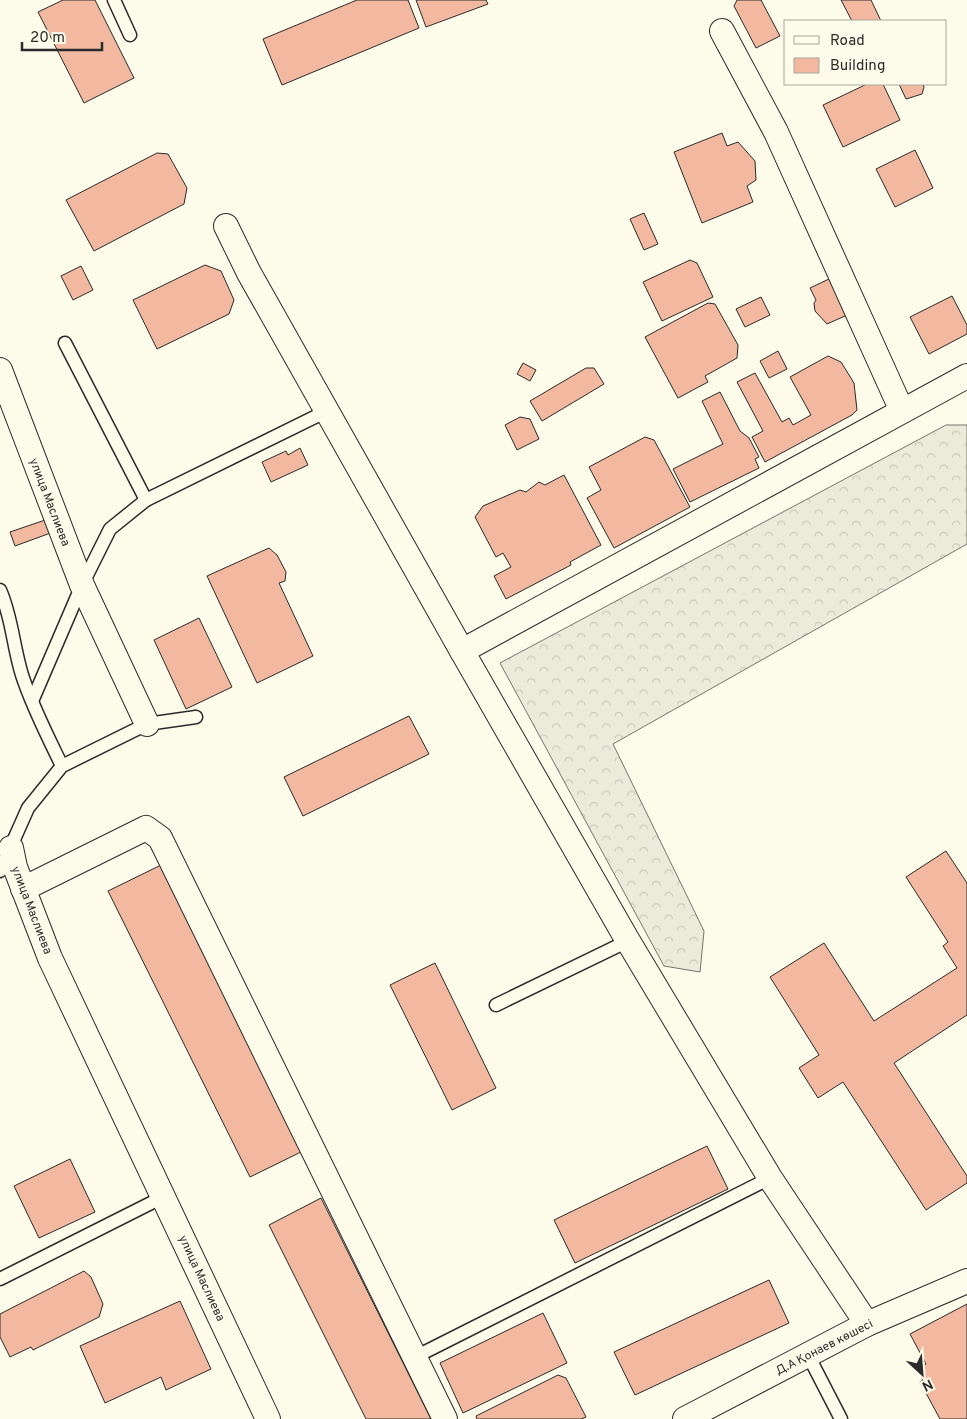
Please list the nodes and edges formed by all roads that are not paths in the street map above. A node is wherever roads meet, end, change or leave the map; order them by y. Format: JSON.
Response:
{"nodes":[{"id":1,"x":114,"y":0,"type":"edge"},
{"id":2,"x":722,"y":31,"type":"dead end"},
{"id":3,"x":130,"y":35,"type":"dead end"},
{"id":4,"x":226,"y":226,"type":"dead end"},
{"id":5,"x":65,"y":343,"type":"dead end"},
{"id":6,"x":0,"y":370,"type":"edge"},
{"id":7,"x":967,"y":376,"type":"edge"},
{"id":8,"x":327,"y":411,"type":"junction"},
{"id":9,"x":902,"y":411,"type":"junction"},
{"id":10,"x":146,"y":500,"type":"junction"},
{"id":11,"x":82,"y":585,"type":"junction"},
{"id":12,"x":0,"y":590,"type":"edge"},
{"id":13,"x":462,"y":651,"type":"junction"},
{"id":14,"x":33,"y":699,"type":"junction"},
{"id":15,"x":196,"y":717,"type":"dead end"},
{"id":16,"x":147,"y":724,"type":"junction"},
{"id":17,"x":62,"y":766,"type":"junction"},
{"id":18,"x":11,"y":848,"type":"junction"},
{"id":19,"x":0,"y":871,"type":"edge"},
{"id":20,"x":23,"y":889,"type":"junction"},
{"id":21,"x":628,"y":941,"type":"junction"},
{"id":22,"x":496,"y":1006,"type":"dead end"},
{"id":23,"x":770,"y":1178,"type":"junction"},
{"id":24,"x":163,"y":1197,"type":"junction"},
{"id":25,"x":0,"y":1279,"type":"edge"},
{"id":26,"x":967,"y":1281,"type":"edge"},
{"id":27,"x":867,"y":1324,"type":"junction"},
{"id":28,"x":808,"y":1355,"type":"junction"},
{"id":29,"x":415,"y":1357,"type":"junction"},
{"id":30,"x":268,"y":1419,"type":"edge"},
{"id":31,"x":446,"y":1419,"type":"edge"},
{"id":32,"x":685,"y":1419,"type":"edge"},
{"id":33,"x":842,"y":1419,"type":"edge"}],
"edges":[{"from":1,"to":3,"type":"lane"},
{"from":2,"to":9,"type":"street"},
{"from":4,"to":8,"type":"street"},
{"from":5,"to":10,"type":"lane"},
{"from":6,"to":11,"type":"street","name":"улица Маслиева"},
{"from":7,"to":9,"type":"street"},
{"from":8,"to":10,"type":"lane"},
{"from":8,"to":13,"type":"street"},
{"from":9,"to":13,"type":"street"},
{"from":10,"to":11,"type":"lane"},
{"from":11,"to":14,"type":"lane"},
{"from":11,"to":16,"type":"street","name":"улица Маслиева"},
{"from":12,"to":14,"type":"lane"},
{"from":13,"to":21,"type":"street"},
{"from":14,"to":17,"type":"lane"},
{"from":15,"to":16,"type":"lane"},
{"from":16,"to":17,"type":"lane"},
{"from":17,"to":18,"type":"lane"},
{"from":18,"to":19,"type":"lane"},
{"from":18,"to":20,"type":"street","name":"улица Маслиева"},
{"from":20,"to":24,"type":"street","name":"улица Маслиева"},
{"from":20,"to":29,"type":"street"},
{"from":21,"to":22,"type":"lane"},
{"from":21,"to":23,"type":"street"},
{"from":23,"to":27,"type":"street"},
{"from":23,"to":29,"type":"lane"},
{"from":24,"to":25,"type":"lane"},
{"from":24,"to":30,"type":"street","name":"улица Маслиева"},
{"from":26,"to":27,"type":"street","name":"Д.А Қонаев көшесі"},
{"from":27,"to":28,"type":"street","name":"Д.А Қонаев көшесі"},
{"from":28,"to":32,"type":"street","name":"Д.А Қонаев көшесі"},
{"from":28,"to":33,"type":"lane"},
{"from":29,"to":31,"type":"street"}]}
